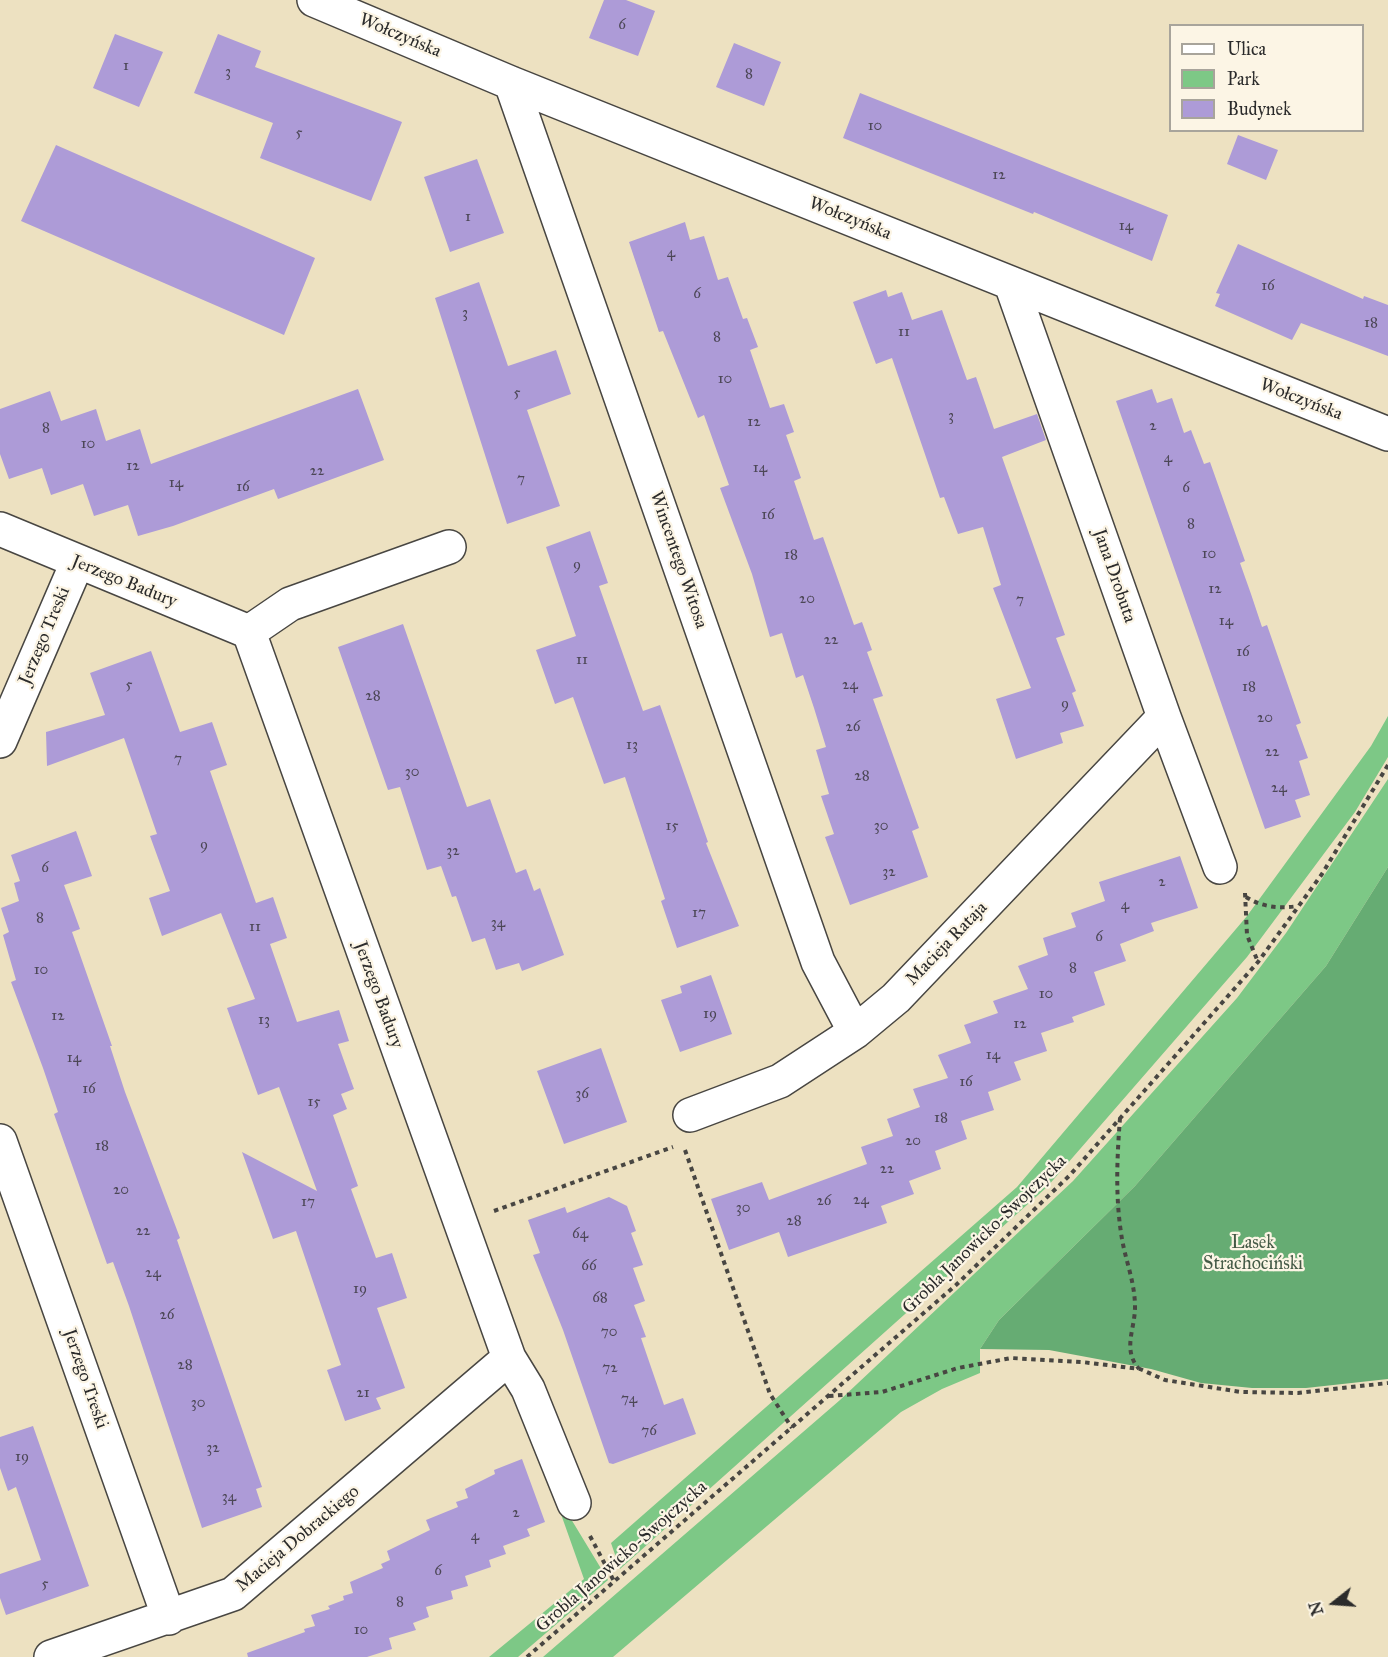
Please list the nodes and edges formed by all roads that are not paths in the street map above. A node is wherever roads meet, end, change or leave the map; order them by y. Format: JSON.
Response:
{"nodes":[{"id":1,"x":314,"y":0,"type":"edge"},
{"id":2,"x":511,"y":83,"type":"junction"},
{"id":3,"x":1011,"y":284,"type":"junction"},
{"id":4,"x":1388,"y":434,"type":"edge"},
{"id":5,"x":0,"y":529,"type":"edge"},
{"id":6,"x":449,"y":547,"type":"dead end"},
{"id":7,"x":77,"y":563,"type":"junction"},
{"id":8,"x":249,"y":632,"type":"junction"},
{"id":9,"x":1164,"y":717,"type":"junction"},
{"id":10,"x":0,"y":741,"type":"edge"},
{"id":11,"x":1232,"y":877,"type":"road end"},
{"id":12,"x":855,"y":1032,"type":"junction"},
{"id":13,"x":690,"y":1115,"type":"dead end"},
{"id":14,"x":0,"y":1141,"type":"edge"},
{"id":15,"x":509,"y":1358,"type":"junction"},
{"id":16,"x":574,"y":1503,"type":"dead end"},
{"id":17,"x":169,"y":1618,"type":"junction"},
{"id":18,"x":51,"y":1657,"type":"edge"}],
"edges":[{"from":1,"to":2,"type":"street","name":"Wołczyńska"},
{"from":2,"to":3,"type":"street","name":"Wołczyńska"},
{"from":2,"to":12,"type":"street","name":"Wincentego Witosa"},
{"from":3,"to":4,"type":"street","name":"Wołczyńska"},
{"from":3,"to":9,"type":"street","name":"Jana Drobuta"},
{"from":5,"to":7,"type":"street","name":"Jerzego Badury"},
{"from":6,"to":8,"type":"street"},
{"from":7,"to":8,"type":"street","name":"Jerzego Badury"},
{"from":7,"to":10,"type":"street","name":"Jerzego Treski"},
{"from":8,"to":15,"type":"street","name":"Jerzego Badury"},
{"from":9,"to":11,"type":"street","name":"Jana Drobuta"},
{"from":9,"to":12,"type":"street","name":"Macieja Rataja"},
{"from":12,"to":13,"type":"street","name":"Macieja Rataja"},
{"from":14,"to":17,"type":"street","name":"Jerzego Treski"},
{"from":15,"to":16,"type":"street","name":"Jerzego Badury"},
{"from":15,"to":17,"type":"street","name":"Macieja Dobrackiego"},
{"from":17,"to":18,"type":"street","name":"Macieja Dobrackiego"}]}
